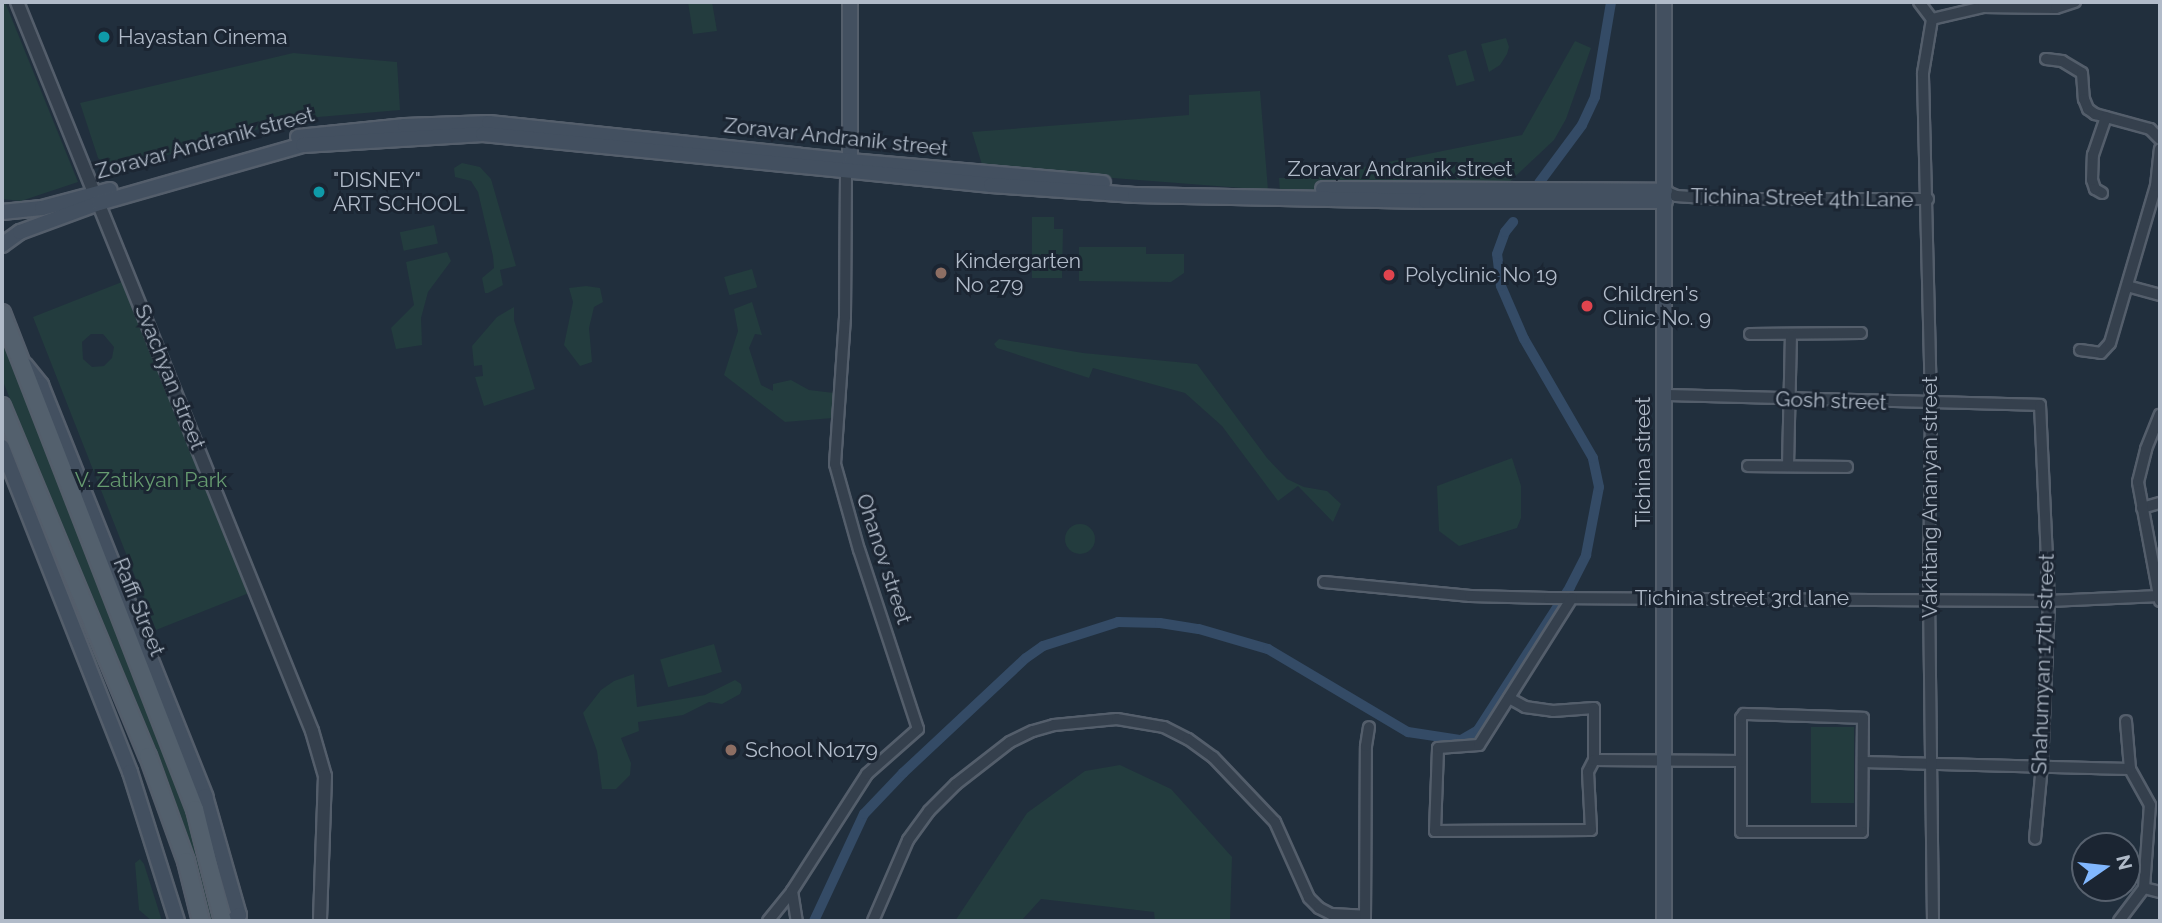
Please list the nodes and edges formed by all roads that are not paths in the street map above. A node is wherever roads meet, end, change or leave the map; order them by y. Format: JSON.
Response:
{"nodes":[{"id":1,"x":17,"y":2,"type":"edge"},
{"id":2,"x":848,"y":2,"type":"edge"},
{"id":3,"x":1664,"y":2,"type":"edge"},
{"id":4,"x":1920,"y":2,"type":"edge"},
{"id":5,"x":2075,"y":2,"type":"edge"},
{"id":6,"x":1931,"y":19,"type":"junction"},
{"id":7,"x":2046,"y":59,"type":"dead end"},
{"id":8,"x":2106,"y":117,"type":"junction"},
{"id":9,"x":2160,"y":139,"type":"edge"},
{"id":10,"x":2160,"y":149,"type":"edge"},
{"id":11,"x":848,"y":166,"type":"junction"},
{"id":12,"x":2102,"y":193,"type":"dead end"},
{"id":13,"x":1669,"y":196,"type":"junction"},
{"id":14,"x":97,"y":199,"type":"junction"},
{"id":15,"x":1928,"y":200,"type":"junction"},
{"id":16,"x":2,"y":212,"type":"edge"},
{"id":17,"x":2,"y":245,"type":"edge"},
{"id":18,"x":2127,"y":286,"type":"junction"},
{"id":19,"x":2160,"y":295,"type":"edge"},
{"id":20,"x":2,"y":313,"type":"edge"},
{"id":21,"x":1861,"y":333,"type":"dead end"},
{"id":22,"x":1750,"y":334,"type":"dead end"},
{"id":23,"x":1791,"y":334,"type":"junction"},
{"id":24,"x":2080,"y":350,"type":"dead end"},
{"id":25,"x":16,"y":355,"type":"junction"},
{"id":26,"x":1663,"y":395,"type":"junction"},
{"id":27,"x":1788,"y":399,"type":"junction"},
{"id":28,"x":1931,"y":404,"type":"junction"},
{"id":29,"x":2,"y":405,"type":"edge"},
{"id":30,"x":2040,"y":405,"type":"joint"},
{"id":31,"x":2160,"y":415,"type":"edge"},
{"id":32,"x":2,"y":447,"type":"edge"},
{"id":33,"x":1748,"y":466,"type":"dead end"},
{"id":34,"x":1788,"y":466,"type":"junction"},
{"id":35,"x":1847,"y":467,"type":"dead end"},
{"id":36,"x":2160,"y":503,"type":"edge"},
{"id":37,"x":2141,"y":508,"type":"junction"},
{"id":38,"x":2157,"y":575,"type":"edge"},
{"id":39,"x":1324,"y":582,"type":"dead end"},
{"id":40,"x":1572,"y":598,"type":"junction"},
{"id":41,"x":1664,"y":598,"type":"junction"},
{"id":42,"x":1929,"y":598,"type":"junction"},
{"id":43,"x":2159,"y":598,"type":"edge"},
{"id":44,"x":2049,"y":601,"type":"junction"},
{"id":45,"x":1509,"y":698,"type":"junction"},
{"id":46,"x":2126,"y":721,"type":"dead end"},
{"id":47,"x":1369,"y":727,"type":"dead end"},
{"id":48,"x":1665,"y":758,"type":"junction"},
{"id":49,"x":1594,"y":760,"type":"junction"},
{"id":50,"x":1741,"y":761,"type":"junction"},
{"id":51,"x":1863,"y":762,"type":"junction"},
{"id":52,"x":1933,"y":764,"type":"junction"},
{"id":53,"x":2042,"y":765,"type":"junction"},
{"id":54,"x":2130,"y":769,"type":"junction"},
{"id":55,"x":2035,"y":839,"type":"dead end"},
{"id":56,"x":2144,"y":888,"type":"junction"},
{"id":57,"x":792,"y":891,"type":"junction"},
{"id":58,"x":2160,"y":892,"type":"edge"},
{"id":59,"x":1365,"y":918,"type":"edge"},
{"id":60,"x":177,"y":921,"type":"edge"},
{"id":61,"x":201,"y":921,"type":"edge"},
{"id":62,"x":223,"y":921,"type":"edge"},
{"id":63,"x":232,"y":921,"type":"edge"},
{"id":64,"x":320,"y":921,"type":"edge"},
{"id":65,"x":768,"y":921,"type":"edge"},
{"id":66,"x":797,"y":921,"type":"edge"},
{"id":67,"x":873,"y":921,"type":"edge"},
{"id":68,"x":1664,"y":921,"type":"edge"},
{"id":69,"x":1933,"y":921,"type":"edge"},
{"id":70,"x":2119,"y":921,"type":"edge"}],
"edges":[{"from":1,"to":14,"type":"street","name":"Svachyan street"},
{"from":2,"to":11,"type":"main road","name":"Ohanov street"},
{"from":3,"to":13,"type":"main road","name":"Tichina street"},
{"from":4,"to":6,"type":"street"},
{"from":5,"to":6,"type":"street"},
{"from":6,"to":15,"type":"street","name":"Vakhtang Ananyan street"},
{"from":7,"to":8,"type":"street"},
{"from":8,"to":9,"type":"street"},
{"from":8,"to":12,"type":"street"},
{"from":10,"to":18,"type":"street"},
{"from":11,"to":13,"type":"main road","name":"Zoravar Andranik street"},
{"from":11,"to":14,"type":"main road","name":"Zoravar Andranik street"},
{"from":11,"to":57,"type":"street","name":"Ohanov street"},
{"from":13,"to":15,"type":"street","name":"Tichina Street 4th Lane"},
{"from":13,"to":26,"type":"main road","name":"Tichina street"},
{"from":14,"to":16,"type":"main road","name":"Zoravar Andranik street"},
{"from":14,"to":17,"type":"main road","name":"Zoravar Andranik street"},
{"from":14,"to":64,"type":"street","name":"Svachyan street"},
{"from":15,"to":28,"type":"street","name":"Vakhtang Ananyan street"},
{"from":18,"to":19,"type":"street"},
{"from":18,"to":24,"type":"street"},
{"from":20,"to":25,"type":"main road","name":"Raffi Street"},
{"from":21,"to":23,"type":"street"},
{"from":22,"to":23,"type":"street"},
{"from":23,"to":27,"type":"street"},
{"from":25,"to":62,"type":"main road","name":"Raffi Street"},
{"from":25,"to":63,"type":"main road"},
{"from":26,"to":27,"type":"street","name":"Gosh street"},
{"from":26,"to":41,"type":"main road","name":"Tichina street"},
{"from":27,"to":28,"type":"street","name":"Gosh street"},
{"from":27,"to":34,"type":"street"},
{"from":28,"to":30,"type":"street","name":"Gosh street"},
{"from":28,"to":42,"type":"street","name":"Vakhtang Ananyan street"},
{"from":29,"to":61,"type":"main road"},
{"from":30,"to":44,"type":"street","name":"Shahumyan 17th street"},
{"from":31,"to":37,"type":"street"},
{"from":32,"to":60,"type":"main road"},
{"from":33,"to":34,"type":"street"},
{"from":34,"to":35,"type":"street"},
{"from":36,"to":37,"type":"street"},
{"from":37,"to":38,"type":"street"},
{"from":38,"to":43,"type":"street"},
{"from":39,"to":40,"type":"street","name":"Tichina street 3rd lane"},
{"from":40,"to":41,"type":"street","name":"Tichina street 3rd lane"},
{"from":40,"to":45,"type":"street"},
{"from":41,"to":42,"type":"street","name":"Tichina street 3rd lane"},
{"from":41,"to":48,"type":"main road","name":"Tichina street"},
{"from":42,"to":44,"type":"street","name":"Tichina street 3rd lane"},
{"from":42,"to":52,"type":"street","name":"Vakhtang Ananyan street"},
{"from":43,"to":44,"type":"street","name":"Tichina street 3rd lane"},
{"from":44,"to":53,"type":"street","name":"Shahumyan 17th street"},
{"from":45,"to":49,"type":"street"},
{"from":45,"to":49,"type":"street"},
{"from":46,"to":54,"type":"street"},
{"from":47,"to":59,"type":"street"},
{"from":48,"to":49,"type":"street"},
{"from":48,"to":50,"type":"street"},
{"from":48,"to":68,"type":"main road","name":"Tichina street"},
{"from":50,"to":51,"type":"street"},
{"from":50,"to":51,"type":"street"},
{"from":51,"to":52,"type":"street"},
{"from":52,"to":53,"type":"street"},
{"from":52,"to":69,"type":"street","name":"Vakhtang Ananyan street"},
{"from":53,"to":54,"type":"street"},
{"from":53,"to":55,"type":"street","name":"Shahumyan 17th street"},
{"from":54,"to":56,"type":"street"},
{"from":56,"to":58,"type":"street"},
{"from":56,"to":70,"type":"street"},
{"from":57,"to":65,"type":"street","name":"Ohanov street"},
{"from":57,"to":66,"type":"street"},
{"from":59,"to":67,"type":"street"}]}
